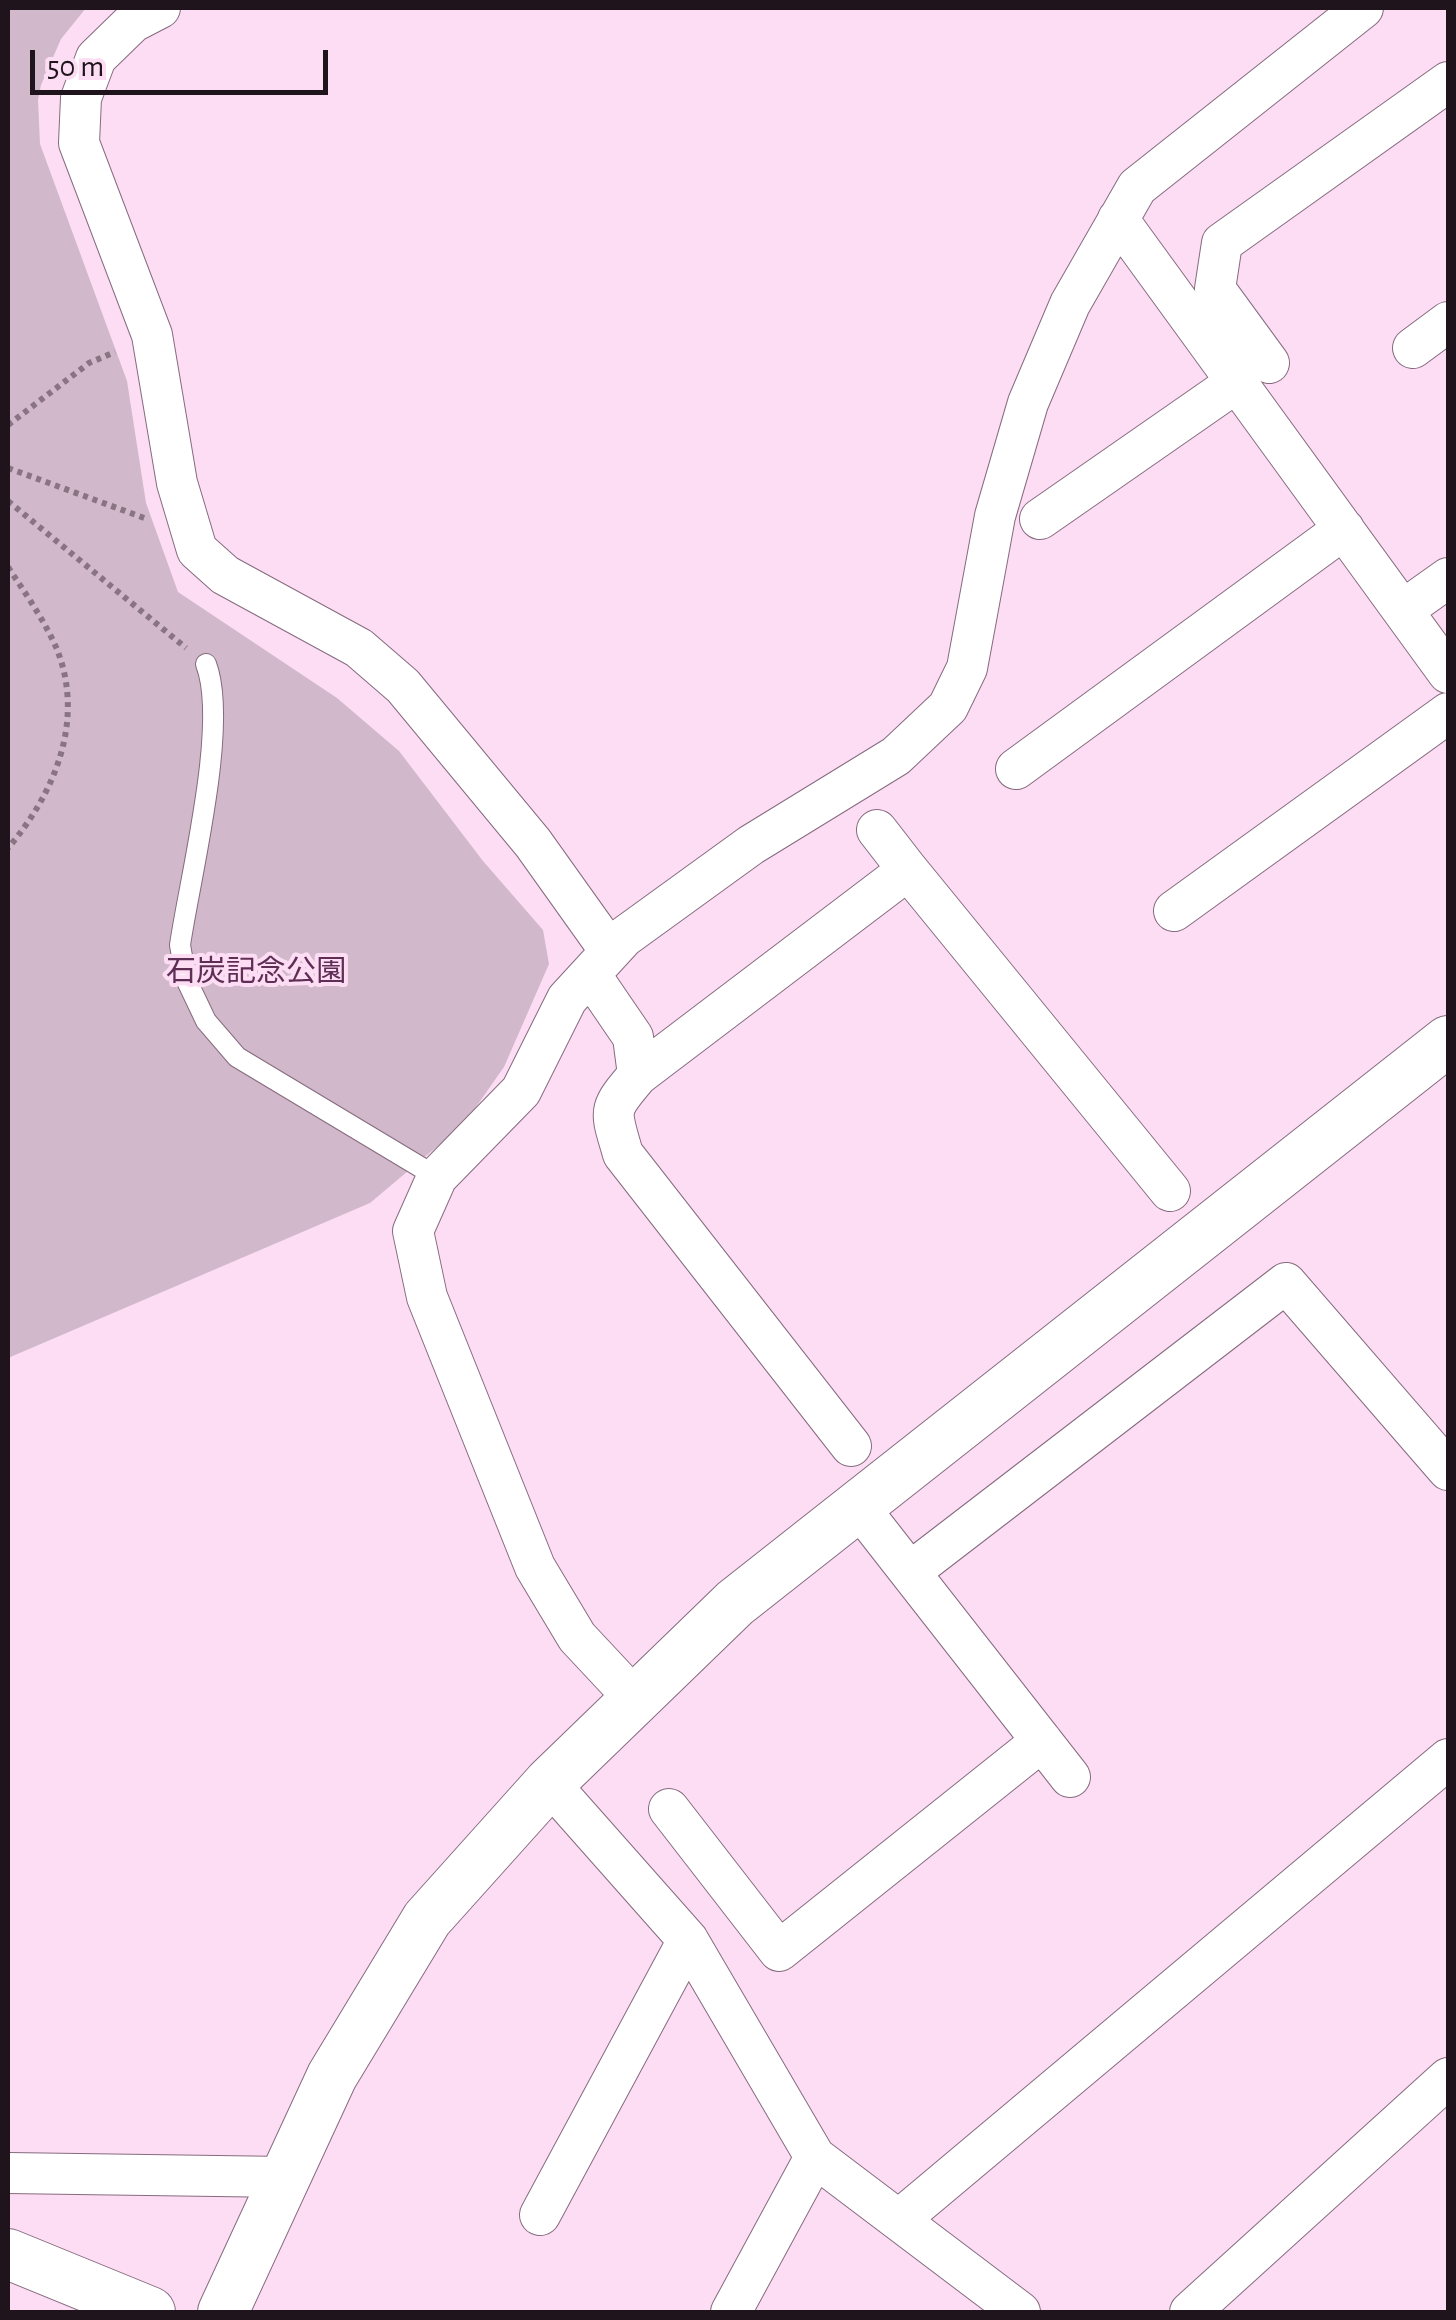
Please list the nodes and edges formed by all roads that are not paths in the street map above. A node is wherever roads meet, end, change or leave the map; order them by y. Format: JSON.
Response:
{"nodes":[{"id":1,"x":160,"y":8,"type":"edge"},
{"id":2,"x":1363,"y":8,"type":"edge"},
{"id":3,"x":1448,"y":82,"type":"edge"},
{"id":4,"x":1118,"y":220,"type":"junction"},
{"id":5,"x":1448,"y":322,"type":"edge"},
{"id":6,"x":1412,"y":348,"type":"dead end"},
{"id":7,"x":1253,"y":372,"type":"junction"},
{"id":8,"x":1040,"y":519,"type":"dead end"},
{"id":9,"x":1344,"y":529,"type":"junction"},
{"id":10,"x":1448,"y":578,"type":"edge"},
{"id":11,"x":1403,"y":610,"type":"junction"},
{"id":12,"x":206,"y":664,"type":"road end"},
{"id":13,"x":1448,"y":673,"type":"edge"},
{"id":14,"x":1448,"y":713,"type":"edge"},
{"id":15,"x":1016,"y":769,"type":"dead end"},
{"id":16,"x":876,"y":830,"type":"dead end"},
{"id":17,"x":908,"y":870,"type":"junction"},
{"id":18,"x":1174,"y":910,"type":"dead end"},
{"id":19,"x":600,"y":963,"type":"junction"},
{"id":20,"x":1448,"y":1041,"type":"edge"},
{"id":21,"x":638,"y":1075,"type":"junction"},
{"id":22,"x":438,"y":1177,"type":"junction"},
{"id":23,"x":1170,"y":1191,"type":"dead end"},
{"id":24,"x":851,"y":1446,"type":"dead end"},
{"id":25,"x":1448,"y":1470,"type":"edge"},
{"id":26,"x":858,"y":1506,"type":"junction"},
{"id":27,"x":910,"y":1572,"type":"junction"},
{"id":28,"x":635,"y":1700,"type":"junction"},
{"id":29,"x":1042,"y":1741,"type":"junction"},
{"id":30,"x":1448,"y":1759,"type":"edge"},
{"id":31,"x":1070,"y":1777,"type":"dead end"},
{"id":32,"x":549,"y":1782,"type":"junction"},
{"id":33,"x":669,"y":1809,"type":"dead end"},
{"id":34,"x":688,"y":1940,"type":"junction"},
{"id":35,"x":1448,"y":2078,"type":"edge"},
{"id":36,"x":815,"y":2157,"type":"junction"},
{"id":37,"x":8,"y":2173,"type":"edge"},
{"id":38,"x":286,"y":2176,"type":"junction"},
{"id":39,"x":540,"y":2215,"type":"dead end"},
{"id":40,"x":900,"y":2220,"type":"junction"},
{"id":41,"x":8,"y":2254,"type":"edge"},
{"id":42,"x":150,"y":2312,"type":"edge"},
{"id":43,"x":223,"y":2312,"type":"edge"},
{"id":44,"x":731,"y":2312,"type":"edge"},
{"id":45,"x":1020,"y":2312,"type":"edge"},
{"id":46,"x":1190,"y":2312,"type":"edge"}],
"edges":[{"from":1,"to":19,"type":"street"},
{"from":2,"to":4,"type":"street"},
{"from":3,"to":7,"type":"street"},
{"from":4,"to":7,"type":"street"},
{"from":4,"to":19,"type":"street"},
{"from":5,"to":6,"type":"street"},
{"from":7,"to":8,"type":"street"},
{"from":7,"to":9,"type":"street"},
{"from":9,"to":11,"type":"street"},
{"from":9,"to":15,"type":"street"},
{"from":10,"to":11,"type":"street"},
{"from":11,"to":13,"type":"street"},
{"from":12,"to":22,"type":"lane"},
{"from":14,"to":18,"type":"street"},
{"from":16,"to":17,"type":"street"},
{"from":17,"to":21,"type":"street"},
{"from":17,"to":23,"type":"street"},
{"from":19,"to":21,"type":"street"},
{"from":19,"to":22,"type":"street"},
{"from":20,"to":26,"type":"street"},
{"from":21,"to":24,"type":"street"},
{"from":22,"to":28,"type":"street"},
{"from":25,"to":27,"type":"street"},
{"from":26,"to":27,"type":"street"},
{"from":26,"to":28,"type":"street"},
{"from":27,"to":29,"type":"street"},
{"from":28,"to":32,"type":"street"},
{"from":29,"to":31,"type":"street"},
{"from":29,"to":33,"type":"street"},
{"from":30,"to":40,"type":"street"},
{"from":32,"to":34,"type":"street"},
{"from":32,"to":38,"type":"street"},
{"from":34,"to":36,"type":"street"},
{"from":34,"to":39,"type":"street"},
{"from":35,"to":46,"type":"street"},
{"from":36,"to":40,"type":"street"},
{"from":36,"to":44,"type":"street"},
{"from":37,"to":38,"type":"street"},
{"from":38,"to":43,"type":"street"},
{"from":40,"to":45,"type":"street"},
{"from":41,"to":42,"type":"street"}]}
